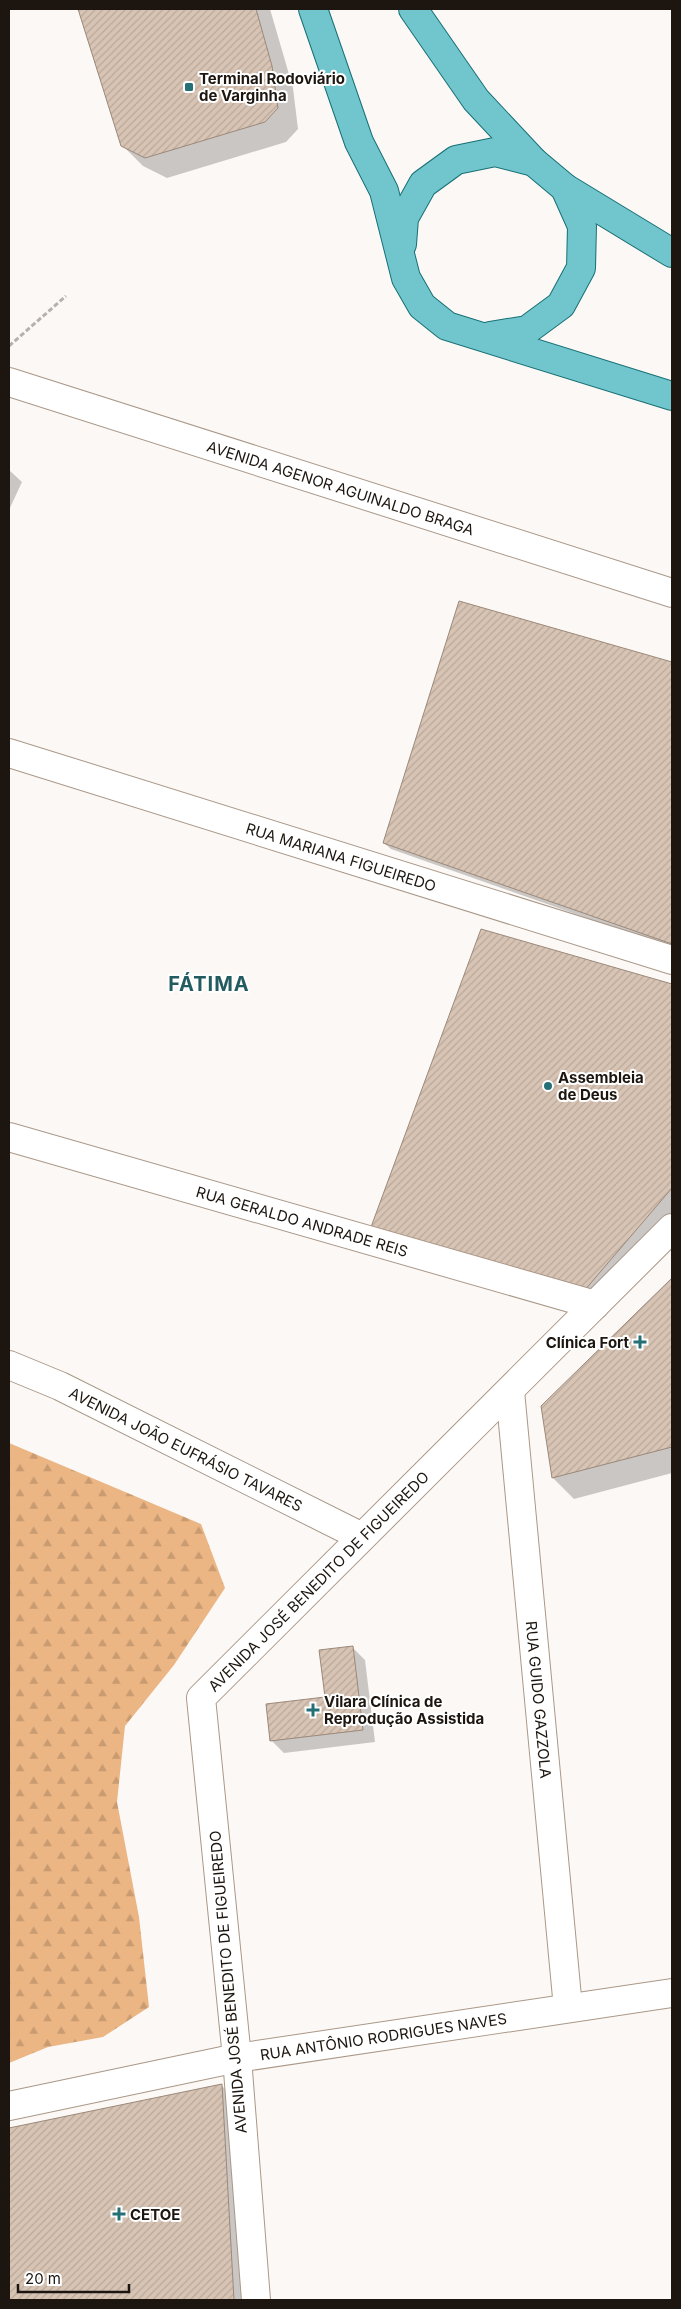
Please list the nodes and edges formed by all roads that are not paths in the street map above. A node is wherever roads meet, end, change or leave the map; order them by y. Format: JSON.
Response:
{"nodes":[{"id":1,"x":313,"y":9,"type":"edge"},
{"id":2,"x":413,"y":9,"type":"edge"},
{"id":3,"x":534,"y":162,"type":"junction"},
{"id":4,"x":565,"y":188,"type":"junction"},
{"id":5,"x":672,"y":253,"type":"edge"},
{"id":6,"x":401,"y":258,"type":"junction"},
{"id":7,"x":486,"y":337,"type":"junction"},
{"id":8,"x":9,"y":382,"type":"edge"},
{"id":9,"x":672,"y":396,"type":"edge"},
{"id":10,"x":672,"y":593,"type":"edge"},
{"id":11,"x":9,"y":753,"type":"edge"},
{"id":12,"x":672,"y":960,"type":"edge"},
{"id":13,"x":9,"y":1137,"type":"edge"},
{"id":14,"x":672,"y":1228,"type":"edge"},
{"id":15,"x":595,"y":1306,"type":"junction"},
{"id":16,"x":9,"y":1365,"type":"edge"},
{"id":17,"x":510,"y":1391,"type":"junction"},
{"id":18,"x":362,"y":1537,"type":"junction"},
{"id":19,"x":672,"y":1992,"type":"edge"},
{"id":20,"x":568,"y":2008,"type":"junction"},
{"id":21,"x":237,"y":2058,"type":"junction"},
{"id":22,"x":9,"y":2106,"type":"edge"},
{"id":23,"x":256,"y":2300,"type":"edge"}],
"edges":[{"from":1,"to":6,"type":"main road"},
{"from":2,"to":3,"type":"main road"},
{"from":3,"to":4,"type":"main road"},
{"from":3,"to":6,"type":"main road"},
{"from":4,"to":5,"type":"main road"},
{"from":4,"to":7,"type":"main road"},
{"from":6,"to":7,"type":"main road"},
{"from":7,"to":9,"type":"main road"},
{"from":8,"to":10,"type":"street","name":"AVENIDA AGENOR AGUINALDO BRAGA"},
{"from":11,"to":12,"type":"street","name":"RUA MARIANA FIGUEIREDO"},
{"from":13,"to":15,"type":"street","name":"RUA GERALDO ANDRADE REIS"},
{"from":14,"to":15,"type":"street","name":"AVENIDA JOSÉ BENEDITO DE FIGUEIREDO"},
{"from":15,"to":17,"type":"street","name":"AVENIDA JOSÉ BENEDITO DE FIGUEIREDO"},
{"from":16,"to":18,"type":"street","name":"AVENIDA JOÃO EUFRÁSIO TAVARES"},
{"from":17,"to":18,"type":"street","name":"AVENIDA JOSÉ BENEDITO DE FIGUEIREDO"},
{"from":17,"to":20,"type":"street","name":"RUA GUIDO GAZZOLA"},
{"from":18,"to":21,"type":"street","name":"AVENIDA JOSÉ BENEDITO DE FIGUEIREDO"},
{"from":19,"to":20,"type":"street","name":"RUA ANTÔNIO RODRIGUES NAVES"},
{"from":20,"to":21,"type":"street","name":"RUA ANTÔNIO RODRIGUES NAVES"},
{"from":21,"to":22,"type":"street","name":"RUA ANTÔNIO RODRIGUES NAVES"},
{"from":21,"to":23,"type":"street","name":"AVENIDA JOSÉ BENEDITO DE FIGUEIREDO"}]}
